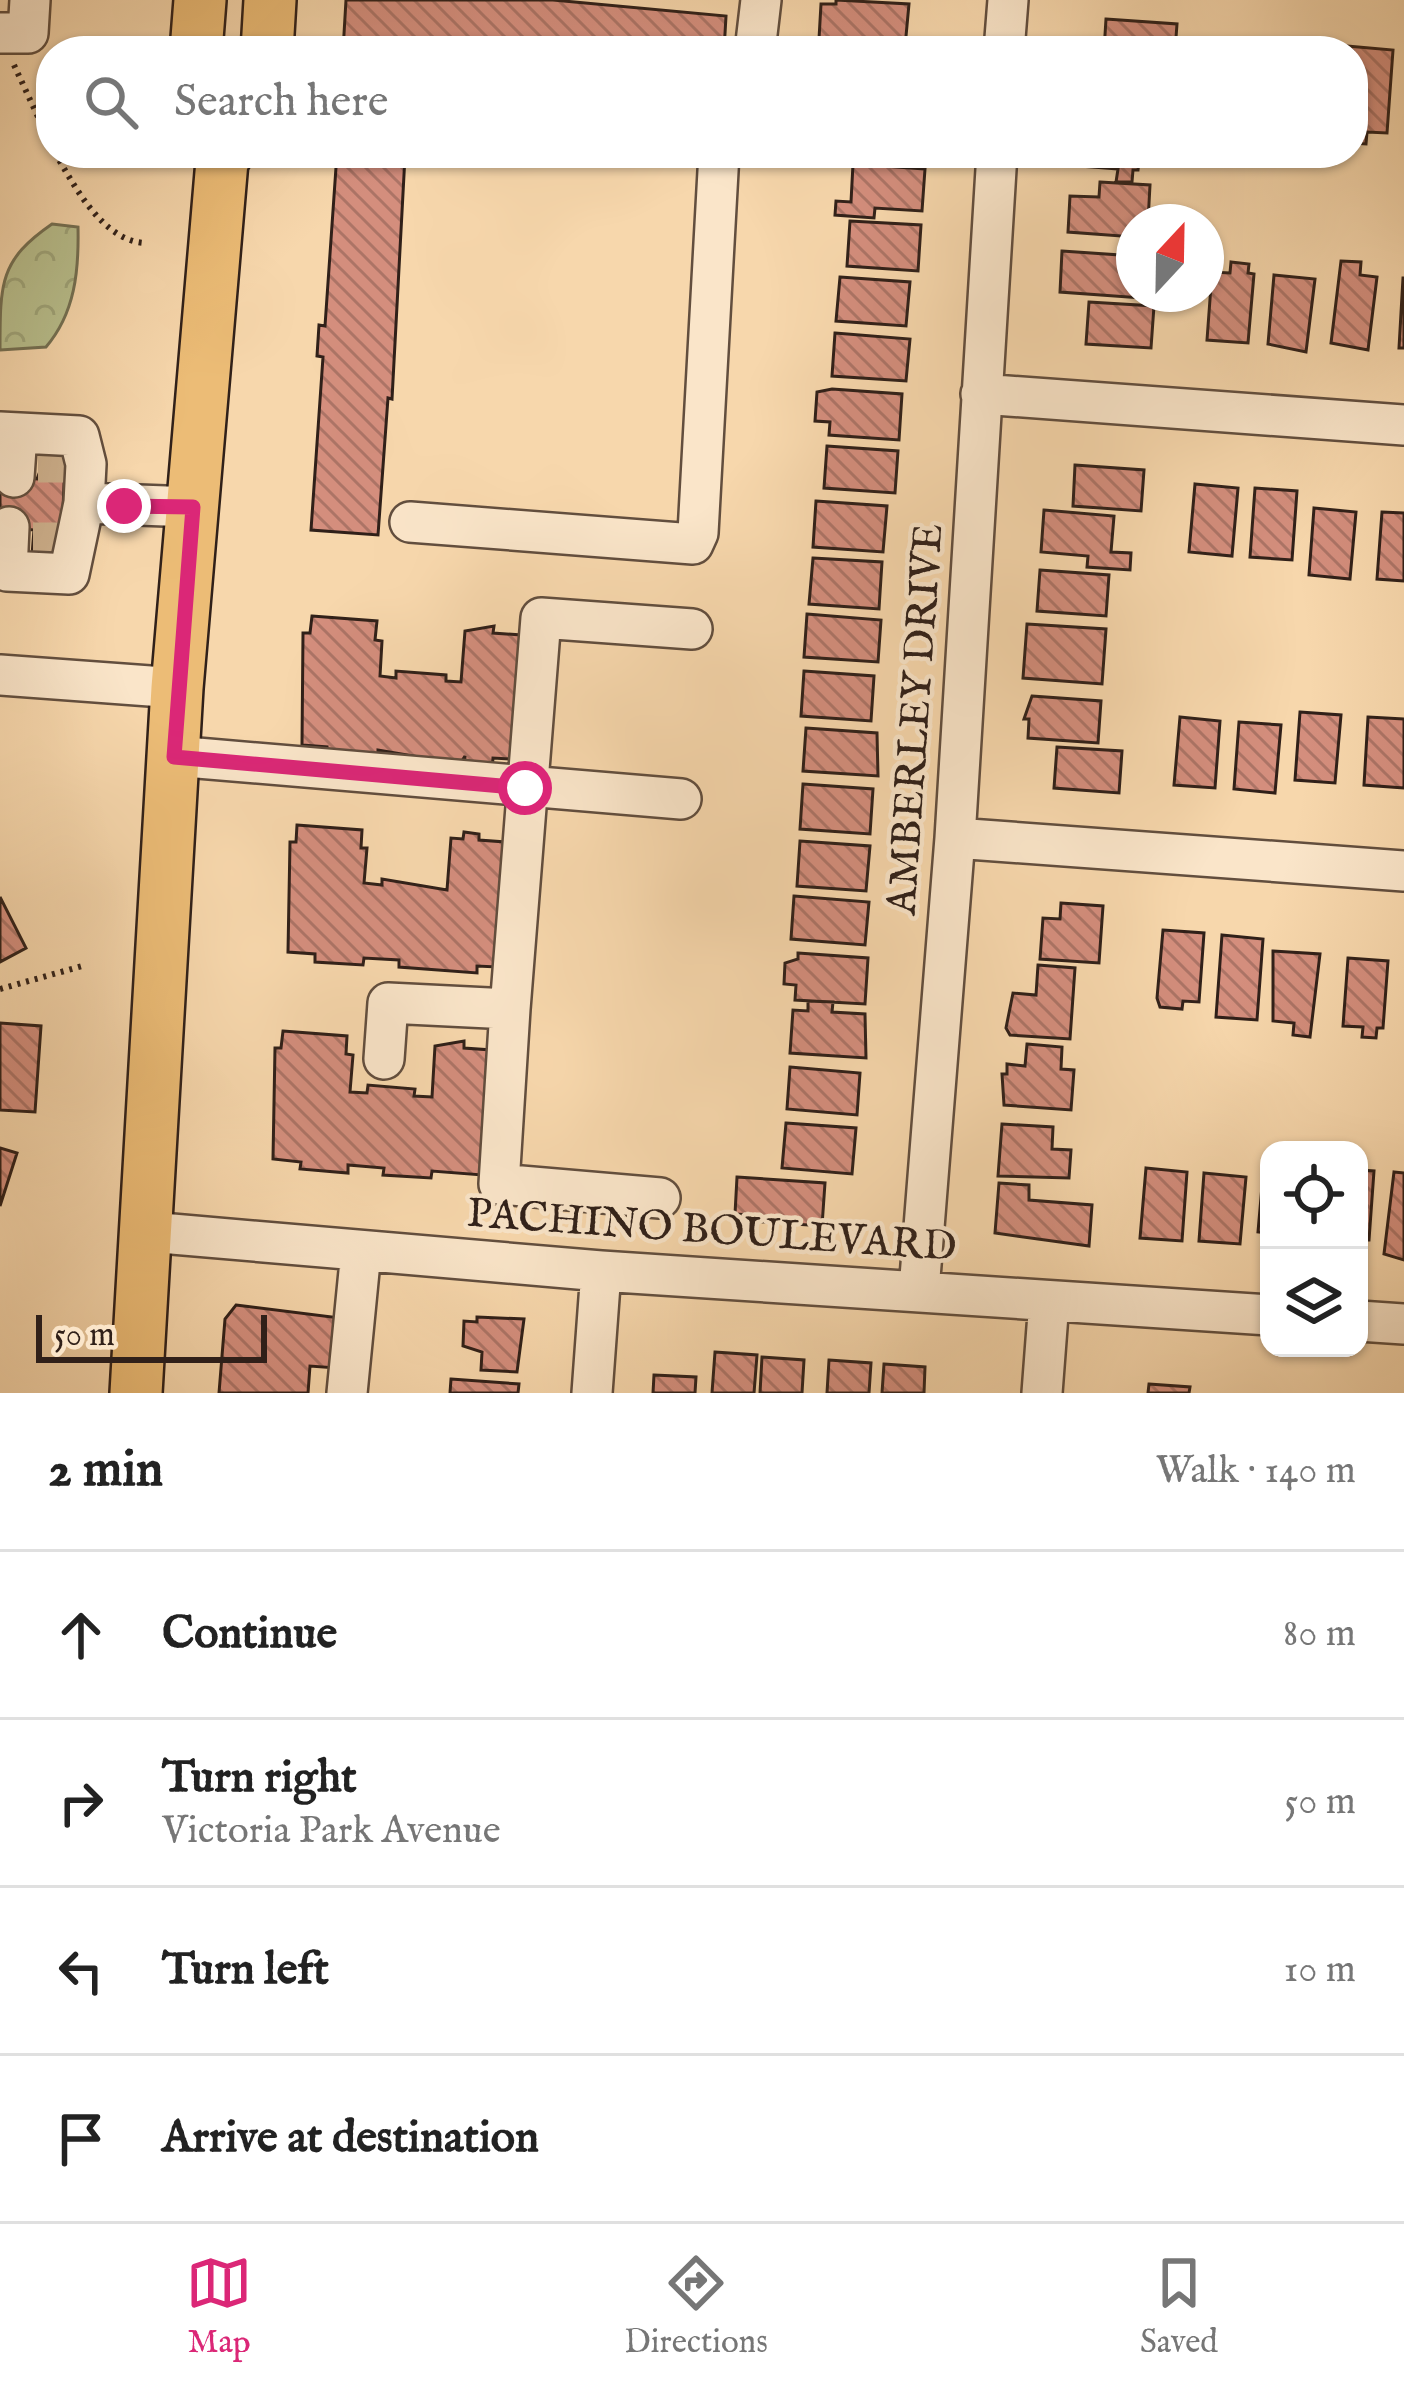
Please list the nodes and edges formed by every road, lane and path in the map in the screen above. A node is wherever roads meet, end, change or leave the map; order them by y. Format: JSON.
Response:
{"nodes":[{"id":1,"x":30,"y":0,"type":"edge"},
{"id":2,"x":200,"y":0,"type":"edge"},
{"id":3,"x":270,"y":0,"type":"edge"},
{"id":4,"x":761,"y":0,"type":"edge"},
{"id":5,"x":1008,"y":0,"type":"edge"},
{"id":6,"x":0,"y":33,"type":"edge"},
{"id":7,"x":197,"y":36,"type":"edge"},
{"id":8,"x":268,"y":36,"type":"edge"},
{"id":9,"x":757,"y":36,"type":"edge"},
{"id":10,"x":1005,"y":36,"type":"edge"},
{"id":11,"x":0,"y":61,"type":"edge"},
{"id":12,"x":36,"y":113,"type":"edge"},
{"id":13,"x":64,"y":168,"type":"edge"},
{"id":14,"x":221,"y":168,"type":"edge"},
{"id":15,"x":718,"y":168,"type":"edge"},
{"id":16,"x":997,"y":168,"type":"edge"},
{"id":17,"x":146,"y":243,"type":"dead end"},
{"id":18,"x":981,"y":394,"type":"junction"},
{"id":19,"x":1404,"y":425,"type":"edge"},
{"id":20,"x":40,"y":462,"type":"edge"},
{"id":21,"x":193,"y":507,"type":"junction"},
{"id":22,"x":410,"y":522,"type":"dead end"},
{"id":23,"x":28,"y":548,"type":"edge"},
{"id":24,"x":692,"y":629,"type":"dead end"},
{"id":25,"x":0,"y":675,"type":"edge"},
{"id":26,"x":177,"y":688,"type":"junction"},
{"id":27,"x":174,"y":757,"type":"junction"},
{"id":28,"x":525,"y":788,"type":"junction"},
{"id":29,"x":681,"y":799,"type":"dead end"},
{"id":30,"x":955,"y":838,"type":"junction"},
{"id":31,"x":1404,"y":872,"type":"edge"},
{"id":32,"x":86,"y":964,"type":"dead end"},
{"id":33,"x":0,"y":989,"type":"edge"},
{"id":34,"x":510,"y":1009,"type":"junction"},
{"id":35,"x":384,"y":1059,"type":"dead end"},
{"id":36,"x":660,"y":1198,"type":"dead end"},
{"id":37,"x":148,"y":1232,"type":"junction"},
{"id":38,"x":362,"y":1251,"type":"junction"},
{"id":39,"x":601,"y":1271,"type":"junction"},
{"id":40,"x":919,"y":1290,"type":"junction"},
{"id":41,"x":1049,"y":1301,"type":"junction"},
{"id":42,"x":1260,"y":1314,"type":"edge"},
{"id":43,"x":1368,"y":1322,"type":"edge"},
{"id":44,"x":1404,"y":1324,"type":"edge"},
{"id":45,"x":136,"y":1393,"type":"edge"},
{"id":46,"x":347,"y":1393,"type":"edge"},
{"id":47,"x":592,"y":1393,"type":"edge"},
{"id":48,"x":1042,"y":1393,"type":"edge"}],
"edges":[{"from":1,"to":6,"type":"street"},
{"from":2,"to":7,"type":"main road"},
{"from":3,"to":8,"type":"main road"},
{"from":4,"to":9,"type":"street"},
{"from":5,"to":10,"type":"street"},
{"from":11,"to":12,"type":"path"},
{"from":13,"to":17,"type":"path"},
{"from":14,"to":21,"type":"main road"},
{"from":15,"to":22,"type":"street"},
{"from":16,"to":18,"type":"street","name":"AMBERLEY DRIVE"},
{"from":18,"to":19,"type":"street"},
{"from":18,"to":30,"type":"street","name":"AMBERLEY DRIVE"},
{"from":20,"to":21,"type":"street"},
{"from":20,"to":23,"type":"street"},
{"from":21,"to":26,"type":"main road"},
{"from":24,"to":28,"type":"street"},
{"from":25,"to":26,"type":"street"},
{"from":26,"to":27,"type":"main road"},
{"from":27,"to":28,"type":"street"},
{"from":27,"to":37,"type":"main road"},
{"from":28,"to":29,"type":"street"},
{"from":28,"to":34,"type":"street"},
{"from":30,"to":31,"type":"street"},
{"from":30,"to":40,"type":"street","name":"AMBERLEY DRIVE"},
{"from":32,"to":33,"type":"path"},
{"from":34,"to":35,"type":"street"},
{"from":34,"to":36,"type":"street"},
{"from":37,"to":38,"type":"street","name":"PACHINO BOULEVARD"},
{"from":37,"to":45,"type":"main road"},
{"from":38,"to":39,"type":"street","name":"PACHINO BOULEVARD"},
{"from":38,"to":46,"type":"street"},
{"from":39,"to":40,"type":"street","name":"PACHINO BOULEVARD"},
{"from":39,"to":47,"type":"street"},
{"from":40,"to":41,"type":"street","name":"PACHINO BOULEVARD"},
{"from":41,"to":42,"type":"street","name":"PACHINO BOULEVARD"},
{"from":41,"to":48,"type":"street"},
{"from":43,"to":44,"type":"street"}]}
